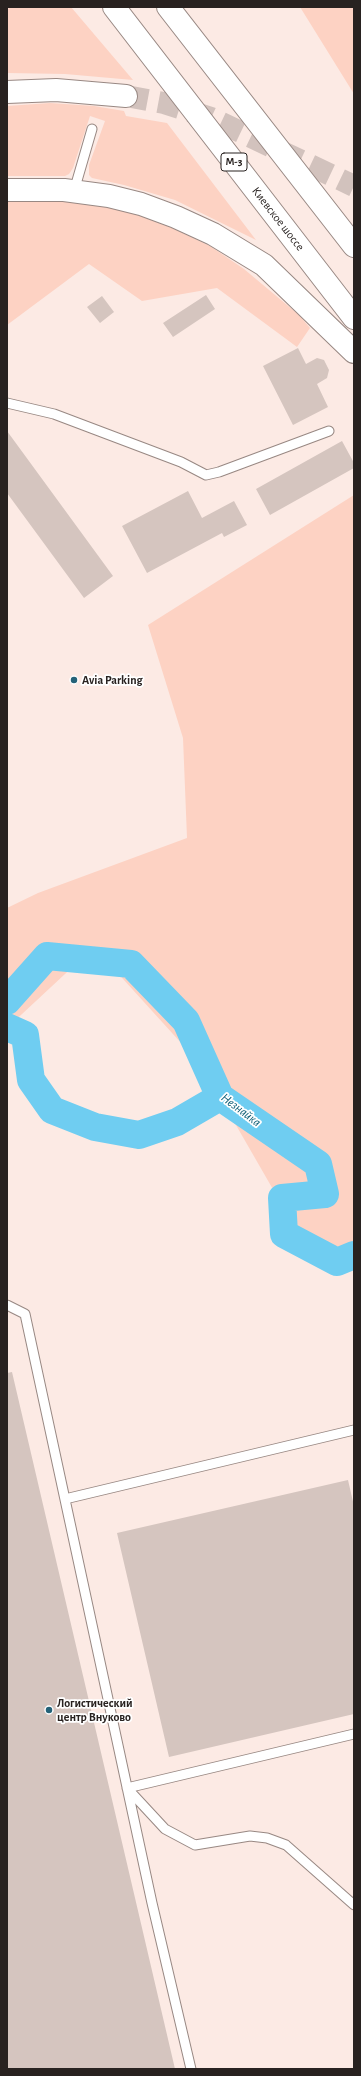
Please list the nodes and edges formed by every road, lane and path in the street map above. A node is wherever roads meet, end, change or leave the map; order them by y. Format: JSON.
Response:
{"nodes":[{"id":1,"x":114,"y":7,"type":"edge"},
{"id":2,"x":168,"y":7,"type":"edge"},
{"id":3,"x":7,"y":92,"type":"edge"},
{"id":4,"x":126,"y":96,"type":"tunnel mouth"},
{"id":5,"x":92,"y":129,"type":"dead end"},
{"id":6,"x":7,"y":190,"type":"edge"},
{"id":7,"x":74,"y":191,"type":"junction"},
{"id":8,"x":354,"y":246,"type":"edge"},
{"id":9,"x":354,"y":318,"type":"edge"},
{"id":10,"x":354,"y":352,"type":"edge"},
{"id":11,"x":7,"y":403,"type":"edge"},
{"id":12,"x":329,"y":431,"type":"dead end"},
{"id":13,"x":7,"y":1305,"type":"edge"},
{"id":14,"x":354,"y":1430,"type":"edge"},
{"id":15,"x":64,"y":1499,"type":"junction"},
{"id":16,"x":354,"y":1734,"type":"edge"},
{"id":17,"x":127,"y":1788,"type":"junction"},
{"id":18,"x":354,"y":1905,"type":"edge"},
{"id":19,"x":191,"y":2069,"type":"edge"}],
"edges":[{"from":1,"to":9,"type":"main road","name":"Киевское шоссе","number":"М-3"},
{"from":2,"to":8,"type":"main road"},
{"from":3,"to":4,"type":"main road"},
{"from":5,"to":7,"type":"lane"},
{"from":6,"to":7,"type":"main road"},
{"from":7,"to":10,"type":"main road"},
{"from":11,"to":12,"type":"lane"},
{"from":13,"to":15,"type":"lane"},
{"from":14,"to":15,"type":"lane"},
{"from":15,"to":17,"type":"lane"},
{"from":16,"to":17,"type":"lane"},
{"from":17,"to":18,"type":"lane"},
{"from":17,"to":19,"type":"lane"}]}
